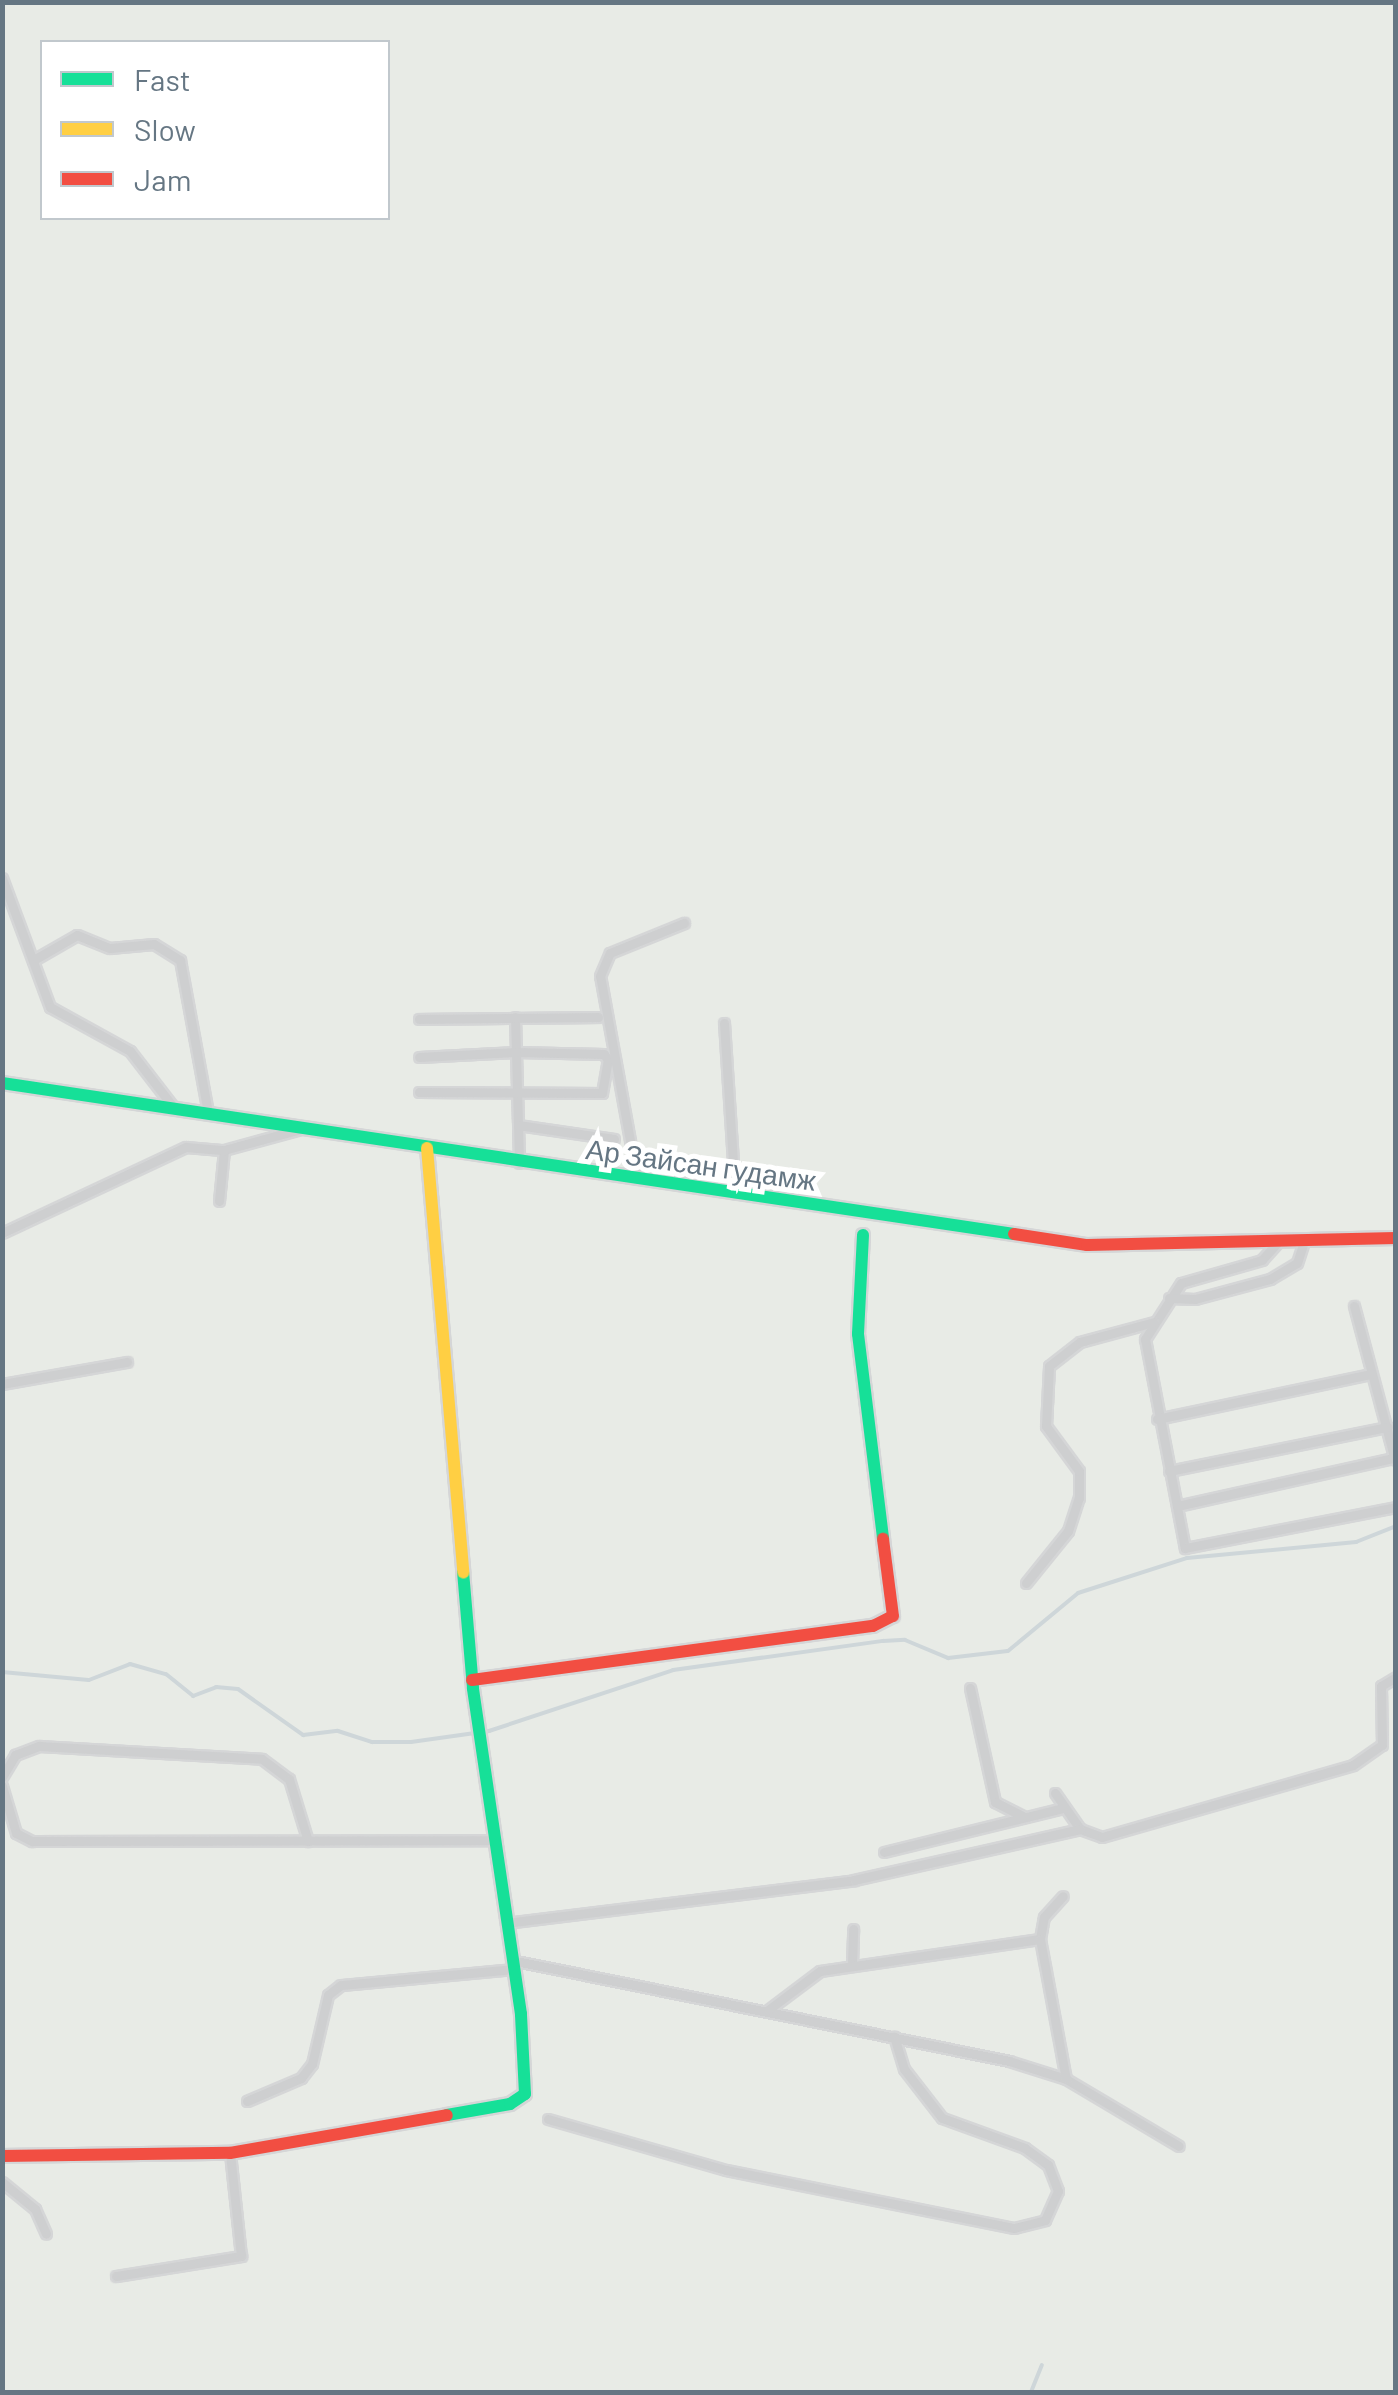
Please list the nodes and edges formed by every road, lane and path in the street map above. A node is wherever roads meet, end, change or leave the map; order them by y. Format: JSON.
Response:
{"nodes":[{"id":1,"x":2,"y":878,"type":"edge"},
{"id":2,"x":684,"y":922,"type":"dead end"},
{"id":3,"x":36,"y":958,"type":"junction"},
{"id":4,"x":516,"y":1017,"type":"junction"},
{"id":5,"x":598,"y":1017,"type":"dead end"},
{"id":6,"x":419,"y":1019,"type":"dead end"},
{"id":7,"x":724,"y":1023,"type":"dead end"},
{"id":8,"x":516,"y":1052,"type":"junction"},
{"id":9,"x":420,"y":1057,"type":"dead end"},
{"id":10,"x":2,"y":1083,"type":"edge"},
{"id":11,"x":517,"y":1090,"type":"junction"},
{"id":12,"x":419,"y":1092,"type":"dead end"},
{"id":13,"x":175,"y":1110,"type":"junction"},
{"id":14,"x":208,"y":1113,"type":"junction"},
{"id":15,"x":518,"y":1125,"type":"junction"},
{"id":16,"x":303,"y":1128,"type":"junction"},
{"id":17,"x":614,"y":1139,"type":"dead end"},
{"id":18,"x":427,"y":1148,"type":"junction"},
{"id":19,"x":224,"y":1150,"type":"junction"},
{"id":20,"x":519,"y":1163,"type":"junction"},
{"id":21,"x":637,"y":1180,"type":"junction"},
{"id":22,"x":735,"y":1194,"type":"junction"},
{"id":23,"x":219,"y":1202,"type":"dead end"},
{"id":24,"x":2,"y":1234,"type":"edge"},
{"id":25,"x":863,"y":1235,"type":"dead end"},
{"id":26,"x":1396,"y":1238,"type":"edge"},
{"id":27,"x":1278,"y":1242,"type":"junction"},
{"id":28,"x":1304,"y":1242,"type":"junction"},
{"id":29,"x":1169,"y":1298,"type":"junction"},
{"id":30,"x":1354,"y":1306,"type":"dead end"},
{"id":31,"x":1154,"y":1322,"type":"junction"},
{"id":32,"x":128,"y":1362,"type":"dead end"},
{"id":33,"x":1371,"y":1374,"type":"junction"},
{"id":34,"x":2,"y":1384,"type":"edge"},
{"id":35,"x":1157,"y":1418,"type":"junction"},
{"id":36,"x":1388,"y":1427,"type":"junction"},
{"id":37,"x":1395,"y":1460,"type":"edge"},
{"id":38,"x":1169,"y":1472,"type":"junction"},
{"id":39,"x":1176,"y":1506,"type":"junction"},
{"id":40,"x":1396,"y":1507,"type":"edge"},
{"id":41,"x":1026,"y":1582,"type":"dead end"},
{"id":42,"x":1396,"y":1677,"type":"edge"},
{"id":43,"x":472,"y":1680,"type":"junction"},
{"id":44,"x":970,"y":1688,"type":"dead end"},
{"id":45,"x":2,"y":1777,"type":"edge"},
{"id":46,"x":2,"y":1786,"type":"edge"},
{"id":47,"x":1055,"y":1793,"type":"dead end"},
{"id":48,"x":1063,"y":1808,"type":"junction"},
{"id":49,"x":1024,"y":1817,"type":"junction"},
{"id":50,"x":1080,"y":1829,"type":"junction"},
{"id":51,"x":492,"y":1840,"type":"junction"},
{"id":52,"x":308,"y":1841,"type":"junction"},
{"id":53,"x":884,"y":1852,"type":"dead end"},
{"id":54,"x":1063,"y":1896,"type":"dead end"},
{"id":55,"x":506,"y":1924,"type":"junction"},
{"id":56,"x":852,"y":1930,"type":"dead end"},
{"id":57,"x":1040,"y":1939,"type":"junction"},
{"id":58,"x":852,"y":1964,"type":"junction"},
{"id":59,"x":512,"y":1965,"type":"junction"},
{"id":60,"x":768,"y":2010,"type":"junction"},
{"id":61,"x":894,"y":2036,"type":"junction"},
{"id":62,"x":1066,"y":2079,"type":"junction"},
{"id":63,"x":247,"y":2101,"type":"dead end"},
{"id":64,"x":548,"y":2119,"type":"dead end"},
{"id":65,"x":1179,"y":2146,"type":"dead end"},
{"id":66,"x":230,"y":2154,"type":"junction"},
{"id":67,"x":2,"y":2156,"type":"edge"},
{"id":68,"x":2,"y":2182,"type":"edge"},
{"id":69,"x":46,"y":2234,"type":"dead end"},
{"id":70,"x":116,"y":2276,"type":"dead end"}],
"edges":[{"from":1,"to":3,"type":"street"},
{"from":2,"to":21,"type":"street"},
{"from":3,"to":13,"type":"street"},
{"from":3,"to":14,"type":"street"},
{"from":4,"to":5,"type":"street"},
{"from":4,"to":6,"type":"street"},
{"from":4,"to":8,"type":"street"},
{"from":7,"to":22,"type":"street"},
{"from":8,"to":9,"type":"street"},
{"from":8,"to":11,"type":"street"},
{"from":8,"to":11,"type":"street"},
{"from":10,"to":13,"type":"street","name":"Ар Зайсан гудамж"},
{"from":11,"to":12,"type":"street"},
{"from":11,"to":15,"type":"street"},
{"from":13,"to":14,"type":"street","name":"Ар Зайсан гудамж"},
{"from":14,"to":16,"type":"street","name":"Ар Зайсан гудамж"},
{"from":15,"to":17,"type":"street"},
{"from":15,"to":20,"type":"street"},
{"from":16,"to":18,"type":"street","name":"Ар Зайсан гудамж"},
{"from":16,"to":19,"type":"street"},
{"from":18,"to":20,"type":"street","name":"Ар Зайсан гудамж"},
{"from":18,"to":43,"type":"street"},
{"from":19,"to":23,"type":"street"},
{"from":19,"to":24,"type":"street"},
{"from":20,"to":21,"type":"street","name":"Ар Зайсан гудамж"},
{"from":21,"to":22,"type":"street","name":"Ар Зайсан гудамж"},
{"from":22,"to":27,"type":"street","name":"Ар Зайсан гудамж"},
{"from":25,"to":43,"type":"street"},
{"from":26,"to":28,"type":"street","name":"Ар Зайсан гудамж"},
{"from":27,"to":28,"type":"street","name":"Ар Зайсан гудамж"},
{"from":27,"to":29,"type":"street"},
{"from":28,"to":29,"type":"street"},
{"from":29,"to":31,"type":"street"},
{"from":30,"to":33,"type":"street"},
{"from":31,"to":35,"type":"street"},
{"from":31,"to":41,"type":"street"},
{"from":32,"to":34,"type":"street"},
{"from":33,"to":35,"type":"street"},
{"from":33,"to":36,"type":"street"},
{"from":35,"to":38,"type":"street"},
{"from":36,"to":37,"type":"street"},
{"from":36,"to":38,"type":"street"},
{"from":37,"to":39,"type":"street"},
{"from":38,"to":39,"type":"street"},
{"from":39,"to":40,"type":"street"},
{"from":42,"to":50,"type":"street"},
{"from":43,"to":51,"type":"street"},
{"from":44,"to":49,"type":"street"},
{"from":45,"to":52,"type":"street"},
{"from":46,"to":52,"type":"street"},
{"from":47,"to":48,"type":"street"},
{"from":48,"to":49,"type":"street"},
{"from":48,"to":50,"type":"street"},
{"from":49,"to":53,"type":"street"},
{"from":50,"to":55,"type":"street"},
{"from":51,"to":52,"type":"street"},
{"from":51,"to":55,"type":"street"},
{"from":54,"to":57,"type":"street"},
{"from":55,"to":59,"type":"street"},
{"from":56,"to":58,"type":"street"},
{"from":57,"to":58,"type":"street"},
{"from":57,"to":62,"type":"street"},
{"from":58,"to":60,"type":"street"},
{"from":59,"to":60,"type":"street"},
{"from":59,"to":63,"type":"street"},
{"from":59,"to":66,"type":"street"},
{"from":60,"to":61,"type":"street"},
{"from":61,"to":62,"type":"street"},
{"from":61,"to":64,"type":"street"},
{"from":62,"to":65,"type":"street"},
{"from":66,"to":67,"type":"street"},
{"from":66,"to":70,"type":"street"},
{"from":68,"to":69,"type":"street"}]}
